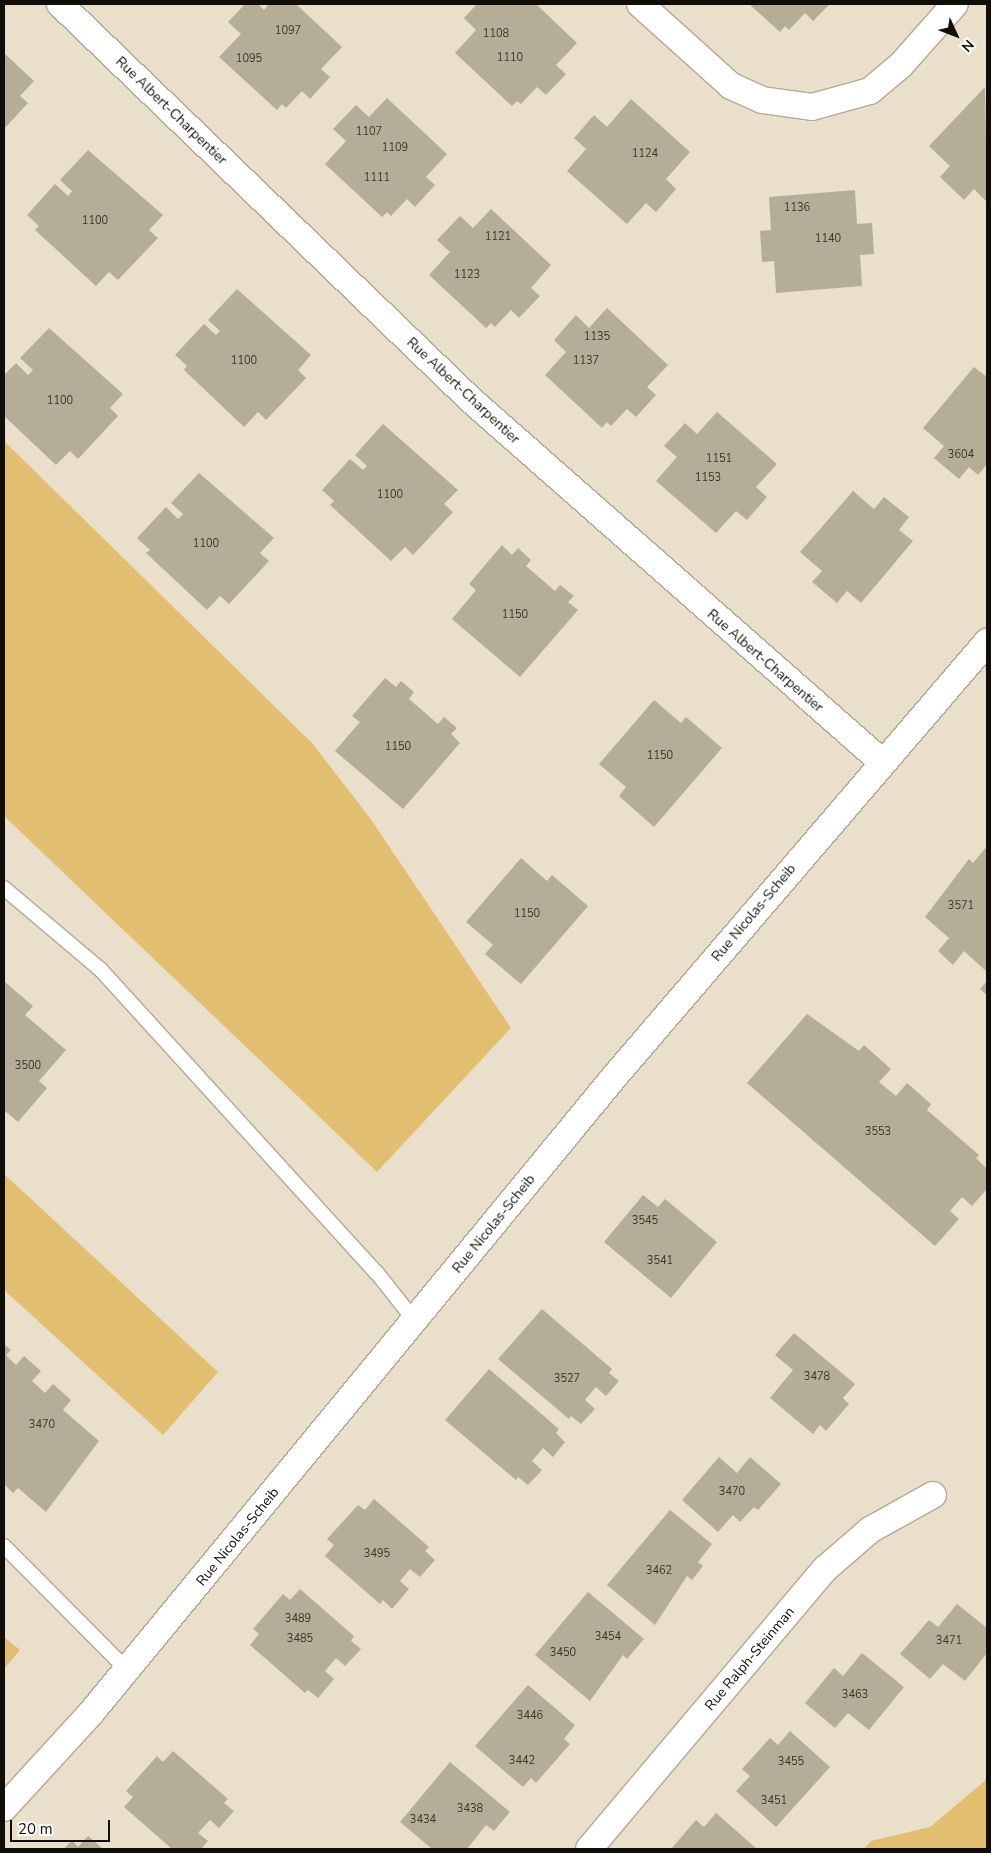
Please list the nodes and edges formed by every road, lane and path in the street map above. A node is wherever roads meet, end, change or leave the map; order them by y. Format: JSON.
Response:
{"nodes":[{"id":1,"x":60,"y":4,"type":"edge"},
{"id":2,"x":640,"y":4,"type":"edge"},
{"id":3,"x":955,"y":4,"type":"edge"},
{"id":4,"x":987,"y":642,"type":"edge"},
{"id":5,"x":882,"y":762,"type":"junction"},
{"id":6,"x":4,"y":888,"type":"edge"},
{"id":7,"x":415,"y":1321,"type":"junction"},
{"id":8,"x":933,"y":1495,"type":"dead end"},
{"id":9,"x":4,"y":1546,"type":"edge"},
{"id":10,"x":127,"y":1670,"type":"junction"},
{"id":11,"x":4,"y":1808,"type":"edge"},
{"id":12,"x":589,"y":1849,"type":"edge"}],
"edges":[{"from":1,"to":5,"type":"street","name":"Rue Albert-Charpentier"},
{"from":2,"to":3,"type":"street"},
{"from":4,"to":5,"type":"street","name":"Rue Nicolas-Scheib"},
{"from":5,"to":7,"type":"street","name":"Rue Nicolas-Scheib"},
{"from":6,"to":7,"type":"lane"},
{"from":7,"to":10,"type":"street","name":"Rue Nicolas-Scheib"},
{"from":8,"to":12,"type":"street","name":"Rue Ralph-Steinman"},
{"from":9,"to":10,"type":"lane"},
{"from":10,"to":11,"type":"street","name":"Rue Nicolas-Scheib"}]}
